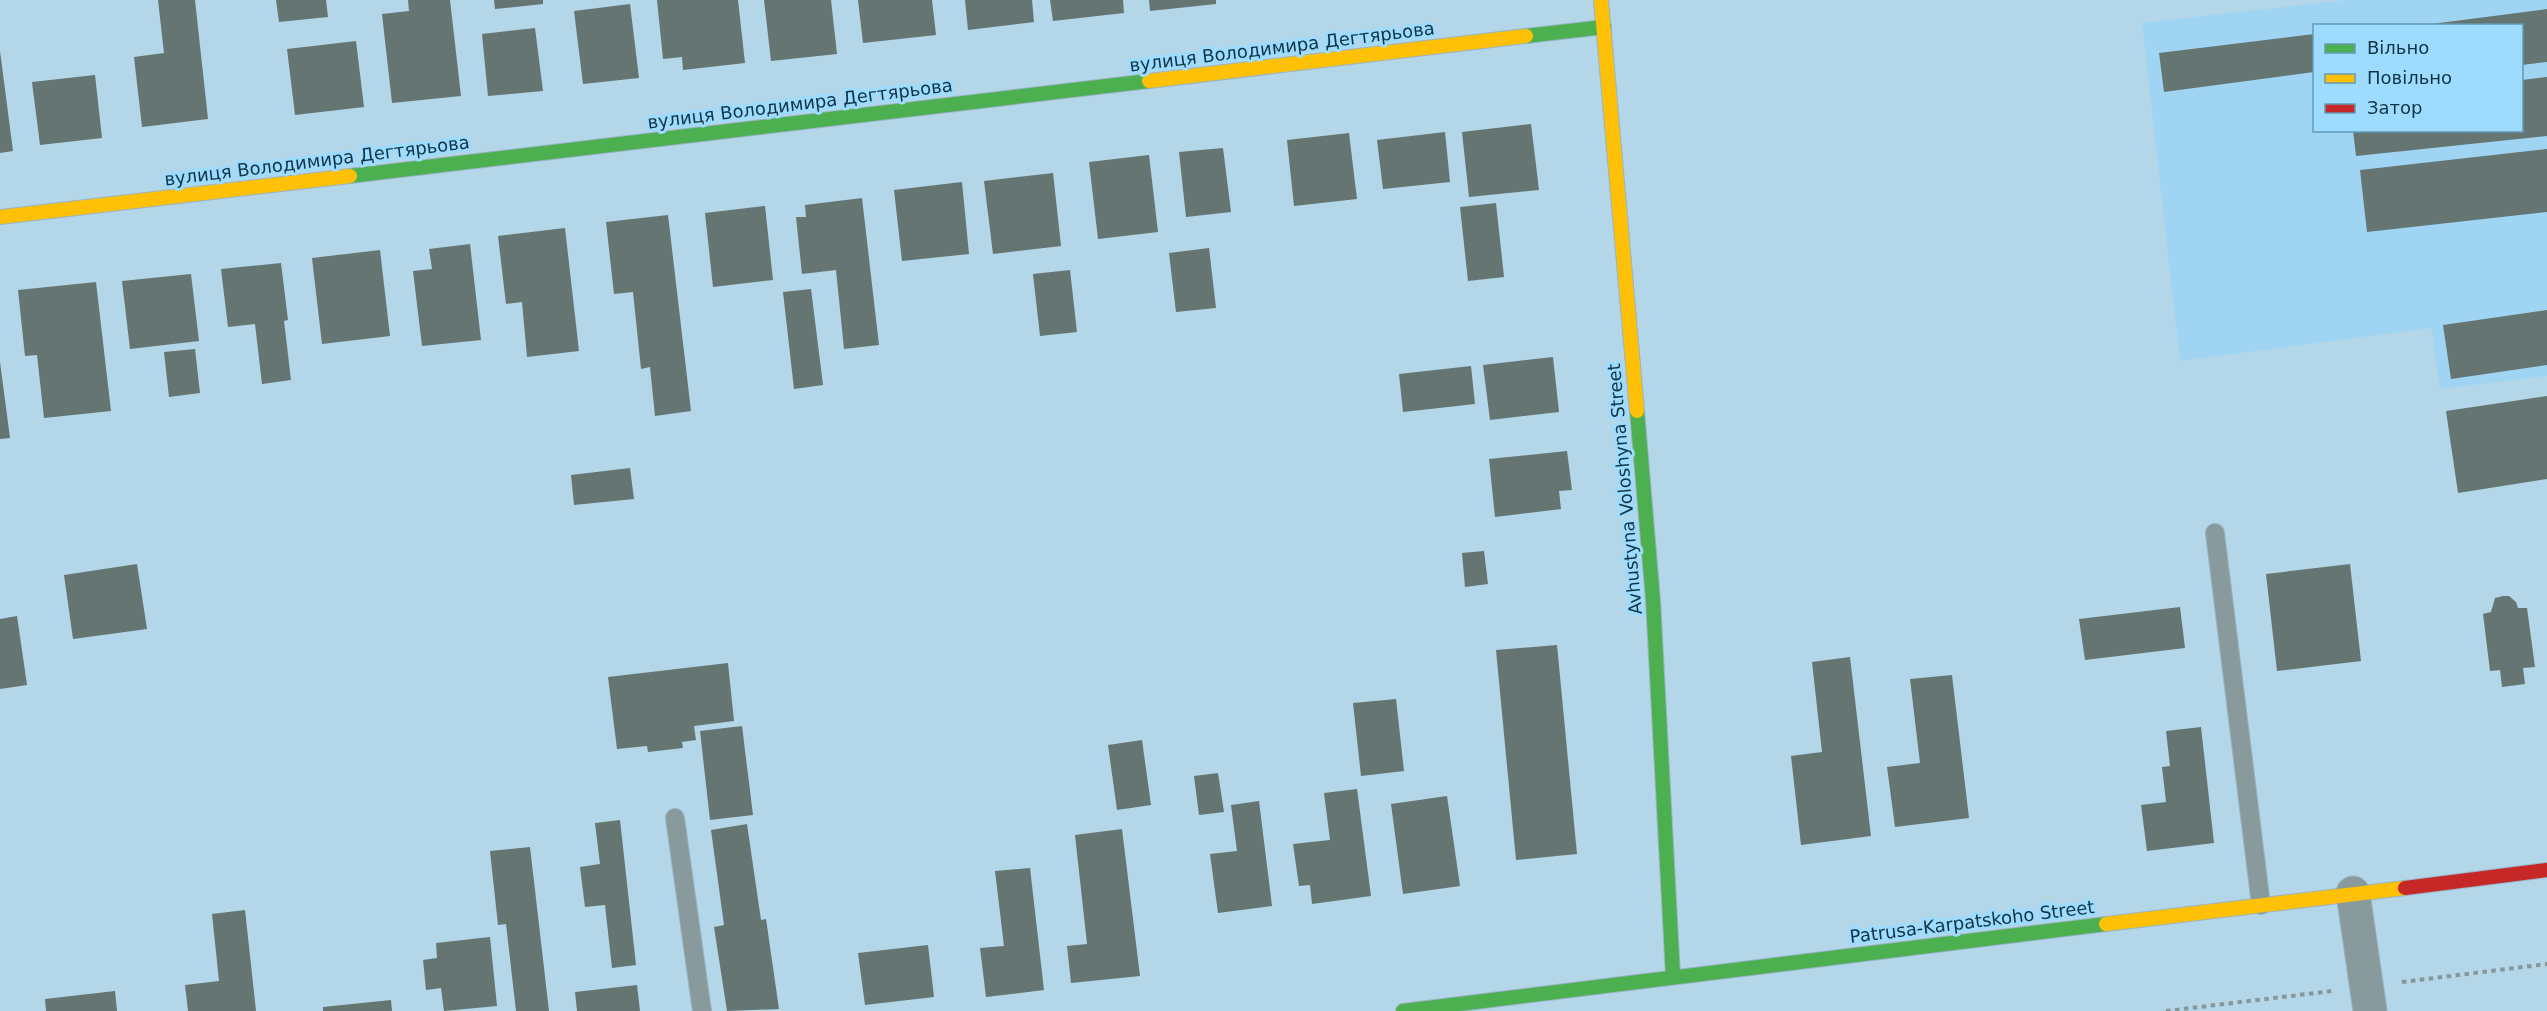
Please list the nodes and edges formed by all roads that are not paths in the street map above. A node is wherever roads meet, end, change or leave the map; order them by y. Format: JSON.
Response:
{"nodes":[{"id":1,"x":1601,"y":0,"type":"edge"},
{"id":2,"x":1604,"y":27,"type":"junction"},
{"id":3,"x":0,"y":217,"type":"edge"},
{"id":4,"x":2215,"y":533,"type":"dead end"},
{"id":5,"x":675,"y":818,"type":"dead end"},
{"id":6,"x":2547,"y":870,"type":"edge"},
{"id":7,"x":2353,"y":894,"type":"junction"},
{"id":8,"x":2261,"y":905,"type":"junction"},
{"id":9,"x":1673,"y":976,"type":"junction"},
{"id":10,"x":1460,"y":1008,"type":"edge"},
{"id":11,"x":702,"y":1011,"type":"edge"},
{"id":12,"x":1402,"y":1011,"type":"edge"},
{"id":13,"x":2370,"y":1011,"type":"edge"}],
"edges":[{"from":1,"to":2,"type":"street","name":"Avhustyna Voloshyna Street"},
{"from":2,"to":3,"type":"street","name":"вулиця Володимира Дегтярьова"},
{"from":2,"to":9,"type":"street","name":"Avhustyna Voloshyna Street"},
{"from":4,"to":8,"type":"lane"},
{"from":5,"to":11,"type":"lane"},
{"from":6,"to":7,"type":"street","name":"Patrusa-Karpatskoho Street"},
{"from":7,"to":8,"type":"street","name":"Patrusa-Karpatskoho Street"},
{"from":7,"to":13,"type":"street"},
{"from":8,"to":9,"type":"street","name":"Patrusa-Karpatskoho Street"},
{"from":9,"to":10,"type":"street","name":"Patrusa-Karpatskoho Street"},
{"from":10,"to":12,"type":"street","name":"Patrusa-Karpatskoho Street"}]}
